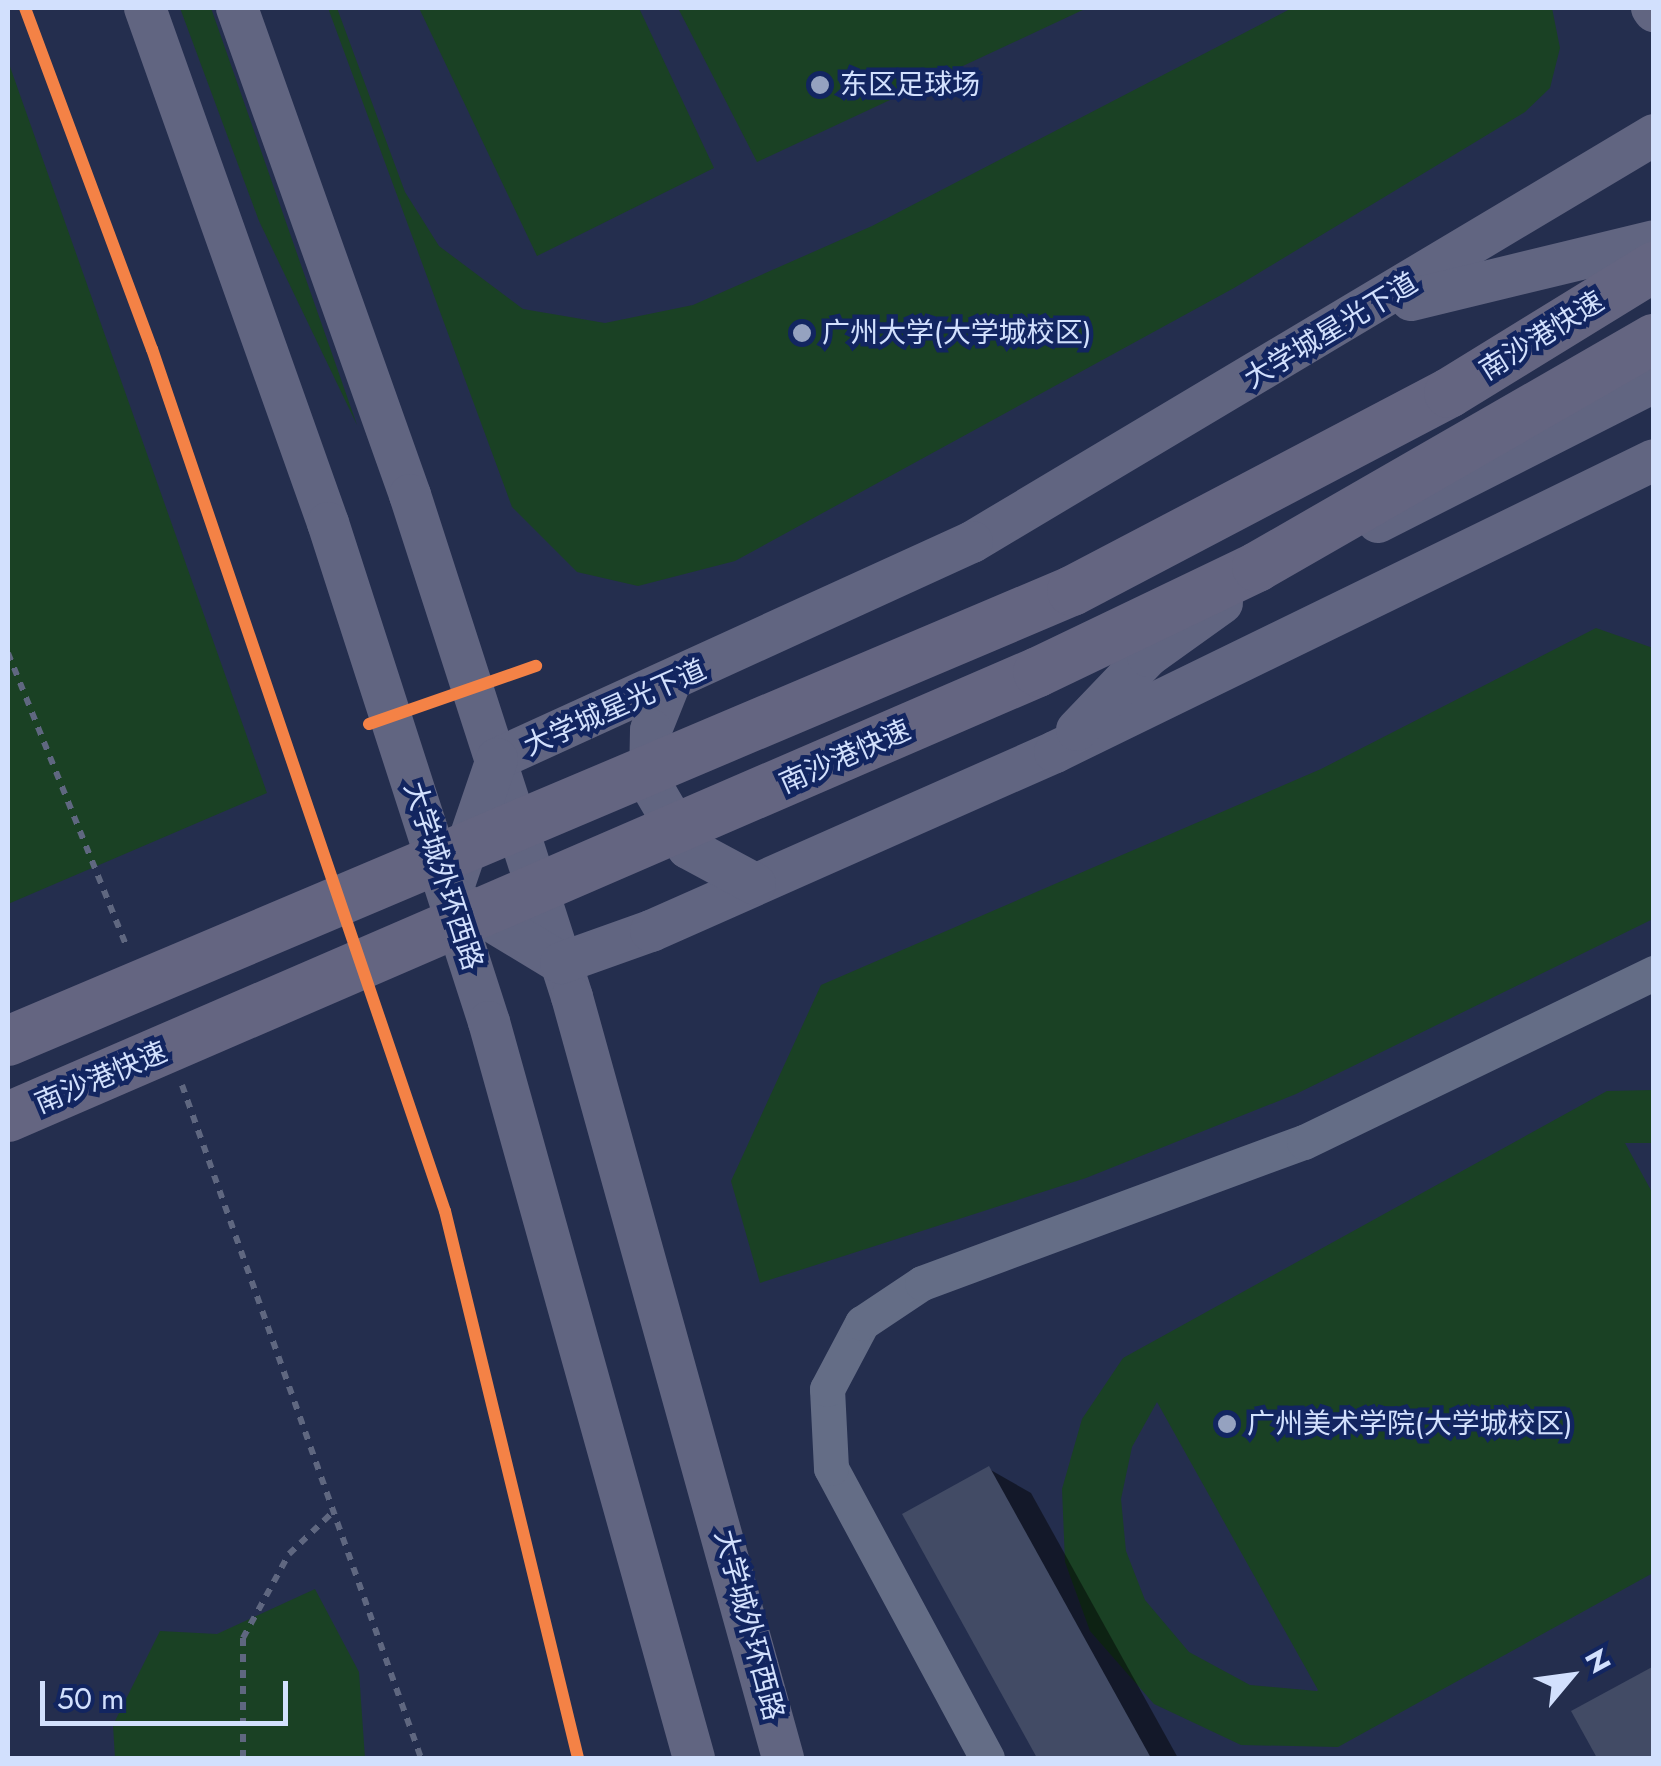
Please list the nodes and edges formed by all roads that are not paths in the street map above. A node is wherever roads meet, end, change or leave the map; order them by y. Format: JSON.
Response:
{"nodes":[{"id":1,"x":145,"y":8,"type":"edge"},
{"id":2,"x":238,"y":8,"type":"edge"},
{"id":3,"x":1654,"y":135,"type":"edge"},
{"id":4,"x":1654,"y":240,"type":"edge"},
{"id":5,"x":1654,"y":267,"type":"edge"},
{"id":6,"x":1366,"y":312,"type":"junction"},
{"id":7,"x":1654,"y":339,"type":"edge"},
{"id":8,"x":1654,"y":382,"type":"edge"},
{"id":9,"x":1654,"y":460,"type":"edge"},
{"id":10,"x":1654,"y":486,"type":"edge"},
{"id":11,"x":1585,"y":494,"type":"junction"},
{"id":12,"x":669,"y":685,"type":"junction"},
{"id":13,"x":1056,"y":752,"type":"junction"},
{"id":14,"x":497,"y":759,"type":"junction"},
{"id":15,"x":754,"y":884,"type":"junction"},
{"id":16,"x":450,"y":896,"type":"junction"},
{"id":17,"x":561,"y":963,"type":"junction"},
{"id":18,"x":1654,"y":973,"type":"edge"},
{"id":19,"x":8,"y":1040,"type":"edge"},
{"id":20,"x":8,"y":1117,"type":"edge"},
{"id":21,"x":694,"y":1758,"type":"edge"},
{"id":22,"x":783,"y":1758,"type":"edge"},
{"id":23,"x":987,"y":1758,"type":"edge"}],
"edges":[{"from":1,"to":16,"type":"main road","name":"大学城外环西路"},
{"from":2,"to":14,"type":"main road","name":"大学城外环西路"},
{"from":3,"to":6,"type":"main road","name":"大学城星光下道"},
{"from":4,"to":6,"type":"main road"},
{"from":5,"to":19,"type":"highway","name":"南沙港快速"},
{"from":6,"to":12,"type":"main road","name":"大学城星光下道"},
{"from":7,"to":20,"type":"highway","name":"南沙港快速"},
{"from":8,"to":13,"type":"main road"},
{"from":9,"to":11,"type":"main road"},
{"from":10,"to":11,"type":"main road"},
{"from":11,"to":13,"type":"main road"},
{"from":12,"to":14,"type":"main road","name":"大学城星光下道"},
{"from":12,"to":15,"type":"main road"},
{"from":13,"to":15,"type":"main road"},
{"from":14,"to":16,"type":"main road","name":"大学城星光下道"},
{"from":14,"to":17,"type":"main road","name":"大学城外环西路"},
{"from":15,"to":17,"type":"main road"},
{"from":16,"to":17,"type":"main road"},
{"from":16,"to":21,"type":"main road","name":"大学城外环西路"},
{"from":17,"to":22,"type":"main road","name":"大学城外环西路"},
{"from":18,"to":23,"type":"lane"}]}
